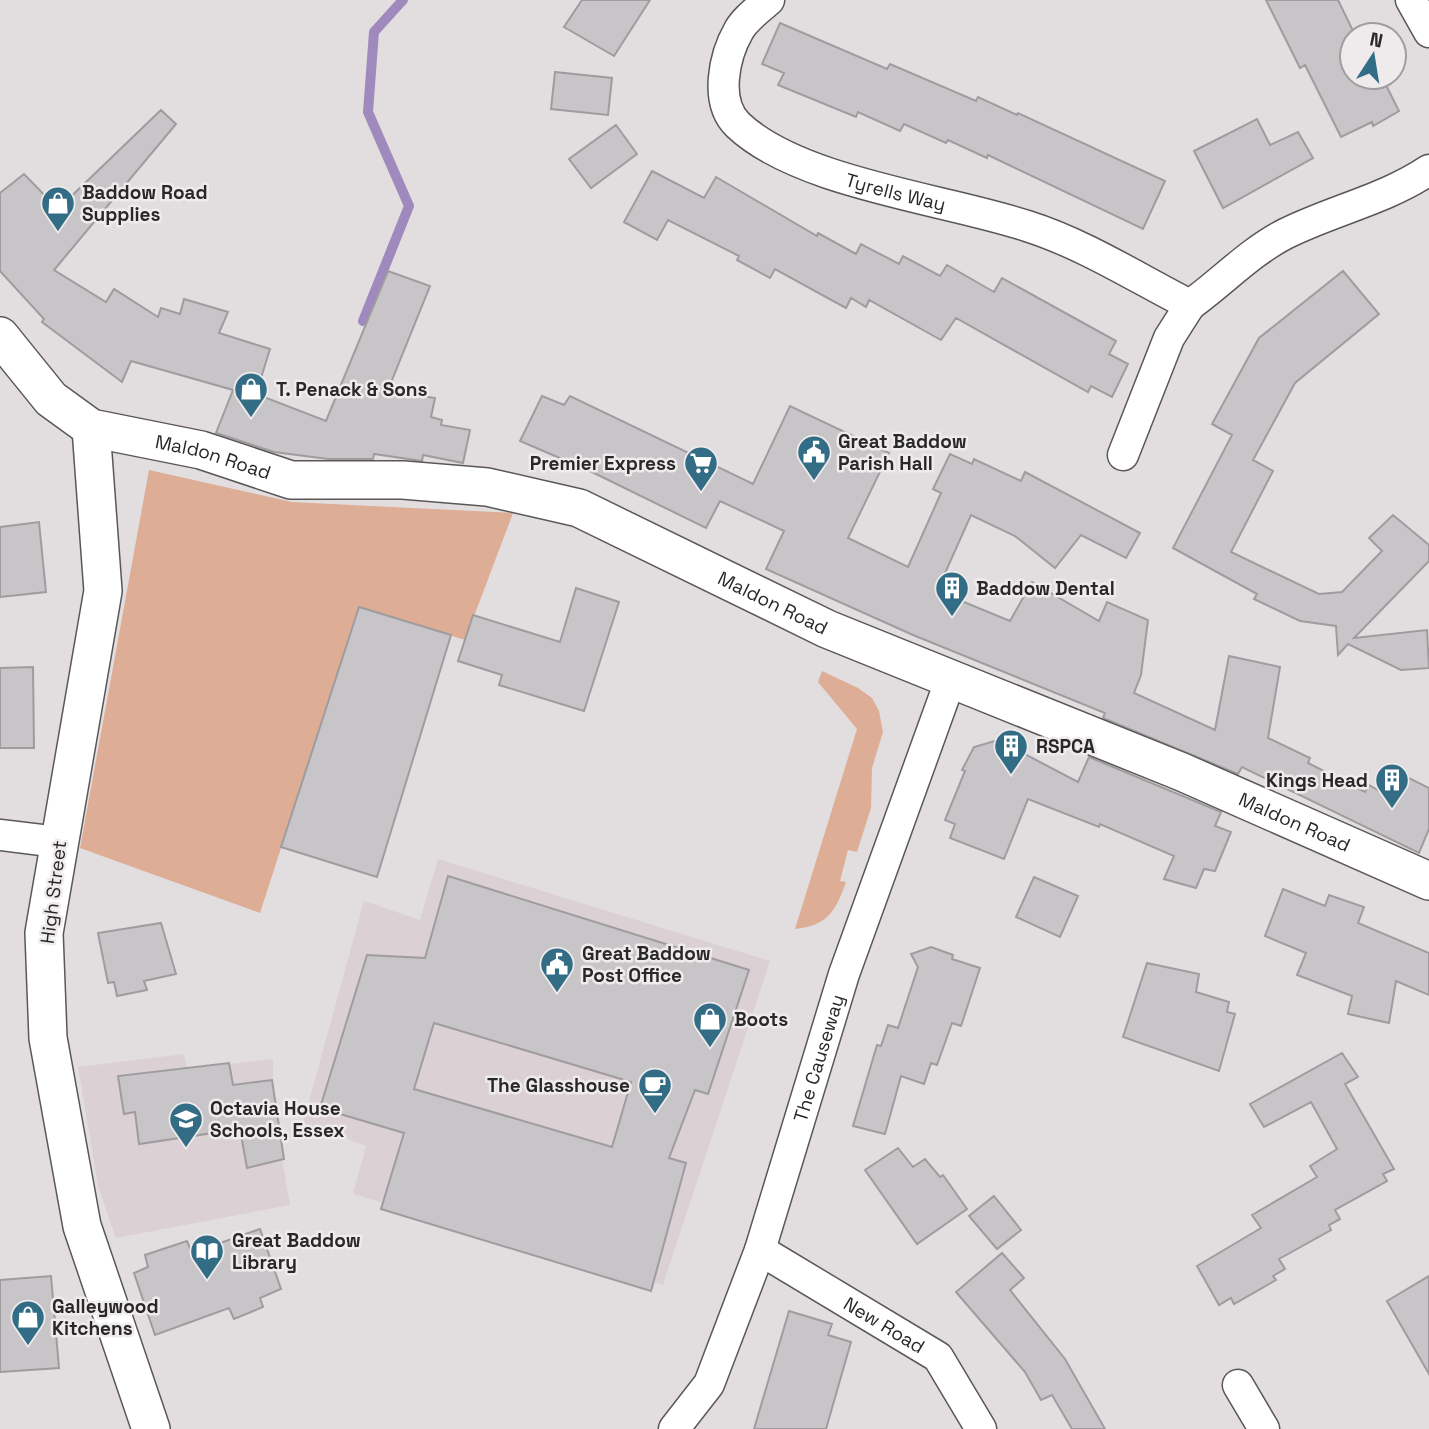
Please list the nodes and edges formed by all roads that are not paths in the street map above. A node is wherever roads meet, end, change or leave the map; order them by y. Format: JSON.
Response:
{"nodes":[{"id":1,"x":769,"y":0,"type":"edge"},
{"id":2,"x":1411,"y":0,"type":"edge"},
{"id":3,"x":1429,"y":32,"type":"edge"},
{"id":4,"x":1429,"y":170,"type":"edge"},
{"id":5,"x":1190,"y":305,"type":"junction"},
{"id":6,"x":0,"y":336,"type":"edge"},
{"id":7,"x":91,"y":428,"type":"junction"},
{"id":8,"x":1123,"y":455,"type":"dead end"},
{"id":9,"x":950,"y":681,"type":"junction"},
{"id":10,"x":0,"y":835,"type":"edge"},
{"id":11,"x":58,"y":842,"type":"junction"},
{"id":12,"x":1429,"y":881,"type":"edge"},
{"id":13,"x":760,"y":1250,"type":"junction"},
{"id":14,"x":1238,"y":1385,"type":"dead end"},
{"id":15,"x":151,"y":1429,"type":"edge"},
{"id":16,"x":674,"y":1429,"type":"edge"},
{"id":17,"x":981,"y":1429,"type":"edge"},
{"id":18,"x":1264,"y":1429,"type":"edge"}],
"edges":[{"from":1,"to":5,"type":"street","name":"Tyrells Way"},
{"from":2,"to":3,"type":"street"},
{"from":4,"to":5,"type":"street"},
{"from":5,"to":8,"type":"street"},
{"from":6,"to":7,"type":"street"},
{"from":7,"to":9,"type":"street","name":"Maldon Road"},
{"from":7,"to":11,"type":"street","name":"High Street"},
{"from":9,"to":12,"type":"street","name":"Maldon Road"},
{"from":9,"to":13,"type":"street","name":"The Causeway"},
{"from":10,"to":11,"type":"street"},
{"from":11,"to":15,"type":"street","name":"High Street"},
{"from":13,"to":16,"type":"street","name":"The Causeway"},
{"from":13,"to":17,"type":"street","name":"New Road"},
{"from":14,"to":18,"type":"street"}]}
